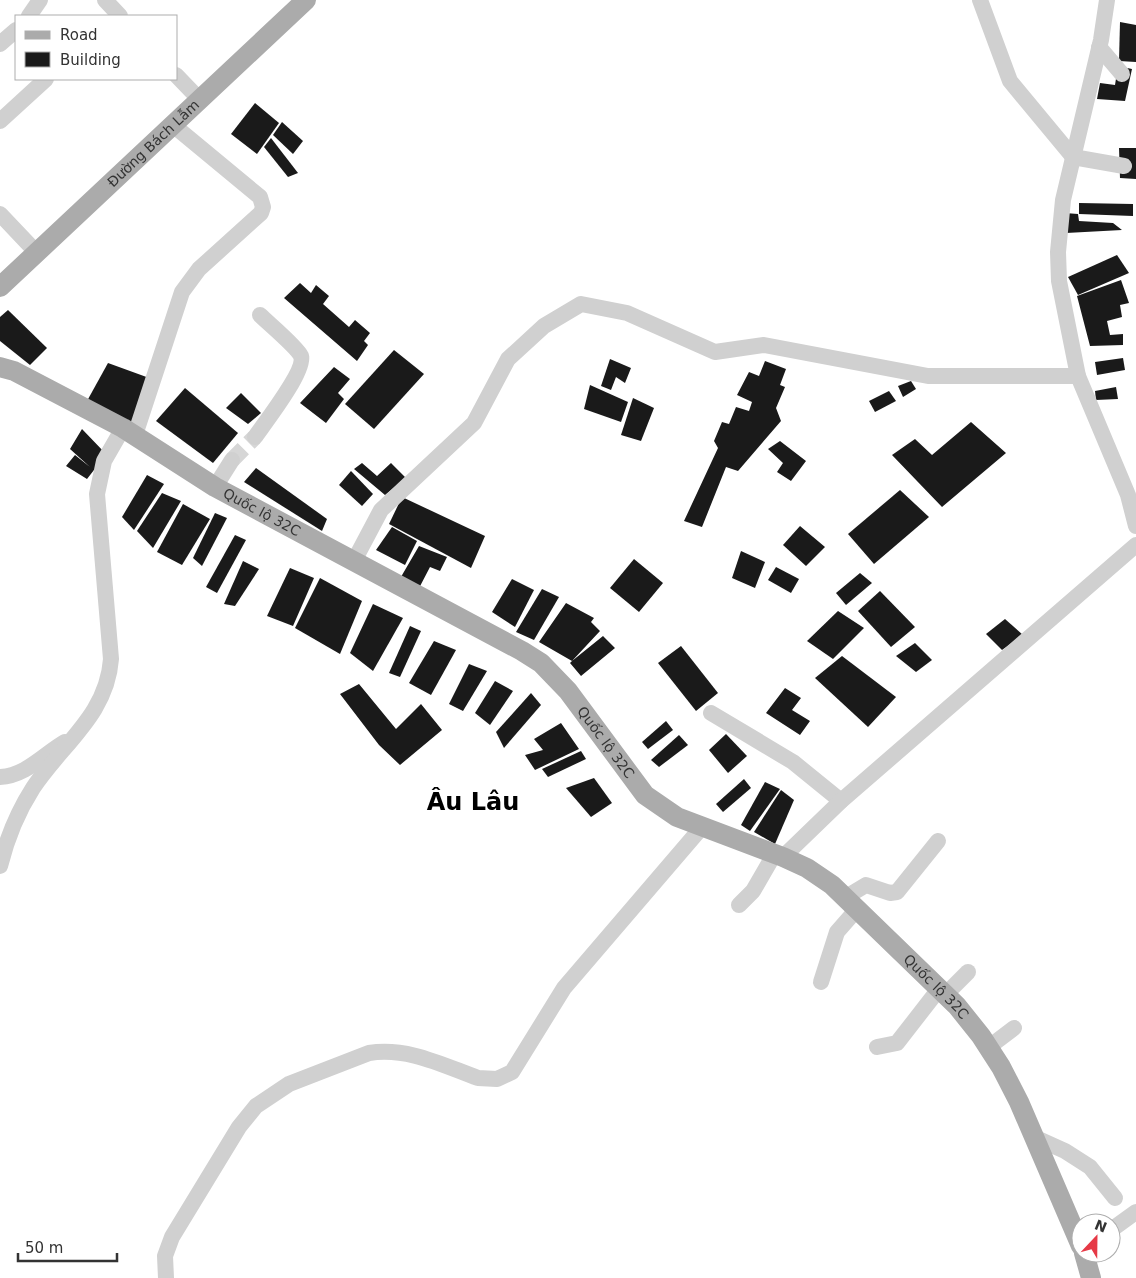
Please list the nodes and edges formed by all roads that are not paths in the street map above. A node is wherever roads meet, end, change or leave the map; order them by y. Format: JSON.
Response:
{"nodes":[{"id":1,"x":40,"y":0,"type":"edge"},
{"id":2,"x":105,"y":0,"type":"edge"},
{"id":3,"x":306,"y":0,"type":"edge"},
{"id":4,"x":980,"y":0,"type":"edge"},
{"id":5,"x":1107,"y":0,"type":"edge"},
{"id":6,"x":30,"y":15,"type":"edge"},
{"id":7,"x":116,"y":15,"type":"edge"},
{"id":8,"x":15,"y":31,"type":"edge"},
{"id":9,"x":0,"y":44,"type":"edge"},
{"id":10,"x":1099,"y":47,"type":"junction"},
{"id":11,"x":1122,"y":74,"type":"dead end"},
{"id":12,"x":178,"y":76,"type":"edge"},
{"id":13,"x":45,"y":80,"type":"edge"},
{"id":14,"x":200,"y":100,"type":"junction"},
{"id":15,"x":0,"y":122,"type":"edge"},
{"id":16,"x":173,"y":125,"type":"junction"},
{"id":17,"x":1073,"y":157,"type":"junction"},
{"id":18,"x":1124,"y":166,"type":"dead end"},
{"id":19,"x":0,"y":214,"type":"edge"},
{"id":20,"x":37,"y":253,"type":"junction"},
{"id":21,"x":0,"y":287,"type":"edge"},
{"id":22,"x":260,"y":314,"type":"dead end"},
{"id":23,"x":0,"y":367,"type":"edge"},
{"id":24,"x":1078,"y":376,"type":"junction"},
{"id":25,"x":129,"y":431,"type":"junction"},
{"id":26,"x":254,"y":437,"type":"tunnel mouth"},
{"id":27,"x":232,"y":460,"type":"tunnel mouth"},
{"id":28,"x":215,"y":487,"type":"junction"},
{"id":29,"x":1132,"y":493,"type":"edge"},
{"id":30,"x":1136,"y":526,"type":"edge"},
{"id":31,"x":1136,"y":545,"type":"edge"},
{"id":32,"x":354,"y":561,"type":"junction"},
{"id":33,"x":711,"y":713,"type":"dead end"},
{"id":34,"x":73,"y":738,"type":"junction"},
{"id":35,"x":0,"y":777,"type":"edge"},
{"id":36,"x":841,"y":801,"type":"junction"},
{"id":37,"x":702,"y":827,"type":"junction"},
{"id":38,"x":938,"y":841,"type":"dead end"},
{"id":39,"x":779,"y":855,"type":"junction"},
{"id":40,"x":0,"y":866,"type":"edge"},
{"id":41,"x":852,"y":903,"type":"junction"},
{"id":42,"x":739,"y":905,"type":"dead end"},
{"id":43,"x":968,"y":972,"type":"dead end"},
{"id":44,"x":821,"y":982,"type":"dead end"},
{"id":45,"x":942,"y":992,"type":"junction"},
{"id":46,"x":1014,"y":1028,"type":"dead end"},
{"id":47,"x":877,"y":1047,"type":"dead end"},
{"id":48,"x":989,"y":1047,"type":"junction"},
{"id":49,"x":1034,"y":1137,"type":"junction"},
{"id":50,"x":1115,"y":1198,"type":"dead end"},
{"id":51,"x":1136,"y":1212,"type":"edge"},
{"id":52,"x":1071,"y":1223,"type":"edge"},
{"id":53,"x":1121,"y":1223,"type":"edge"},
{"id":54,"x":1087,"y":1263,"type":"edge"},
{"id":55,"x":166,"y":1278,"type":"edge"},
{"id":56,"x":1091,"y":1278,"type":"edge"}],
"edges":[{"from":1,"to":6,"type":"street"},
{"from":2,"to":7,"type":"street"},
{"from":3,"to":14,"type":"main road","name":"Đường Bách Lẫm"},
{"from":4,"to":17,"type":"street"},
{"from":5,"to":10,"type":"street"},
{"from":8,"to":9,"type":"street"},
{"from":10,"to":11,"type":"street"},
{"from":10,"to":17,"type":"street"},
{"from":12,"to":14,"type":"street"},
{"from":13,"to":15,"type":"street"},
{"from":14,"to":16,"type":"main road","name":"Đường Bách Lẫm"},
{"from":16,"to":20,"type":"main road","name":"Đường Bách Lẫm"},
{"from":16,"to":25,"type":"street"},
{"from":17,"to":18,"type":"street"},
{"from":17,"to":24,"type":"street"},
{"from":19,"to":20,"type":"street"},
{"from":20,"to":21,"type":"main road","name":"Đường Bách Lẫm"},
{"from":22,"to":26,"type":"street"},
{"from":23,"to":25,"type":"main road","name":"Quốc lộ 32C"},
{"from":24,"to":29,"type":"street"},
{"from":24,"to":32,"type":"street"},
{"from":25,"to":28,"type":"main road","name":"Quốc lộ 32C"},
{"from":25,"to":34,"type":"street"},
{"from":27,"to":28,"type":"street"},
{"from":28,"to":32,"type":"main road","name":"Quốc lộ 32C"},
{"from":29,"to":30,"type":"street"},
{"from":31,"to":36,"type":"street"},
{"from":32,"to":37,"type":"main road","name":"Quốc lộ 32C"},
{"from":33,"to":36,"type":"street"},
{"from":34,"to":35,"type":"street"},
{"from":34,"to":40,"type":"street"},
{"from":36,"to":39,"type":"street"},
{"from":37,"to":39,"type":"main road","name":"Quốc lộ 32C"},
{"from":37,"to":55,"type":"street"},
{"from":38,"to":41,"type":"street"},
{"from":39,"to":41,"type":"main road","name":"Quốc lộ 32C"},
{"from":39,"to":42,"type":"street"},
{"from":41,"to":44,"type":"street"},
{"from":41,"to":45,"type":"main road","name":"Quốc lộ 32C"},
{"from":43,"to":45,"type":"street"},
{"from":45,"to":47,"type":"street"},
{"from":45,"to":48,"type":"main road","name":"Quốc lộ 32C"},
{"from":46,"to":48,"type":"street"},
{"from":48,"to":49,"type":"main road","name":"Quốc lộ 32C"},
{"from":49,"to":50,"type":"street"},
{"from":49,"to":52,"type":"main road","name":"Quốc lộ 32C"},
{"from":51,"to":53,"type":"street"},
{"from":54,"to":56,"type":"main road"}]}
